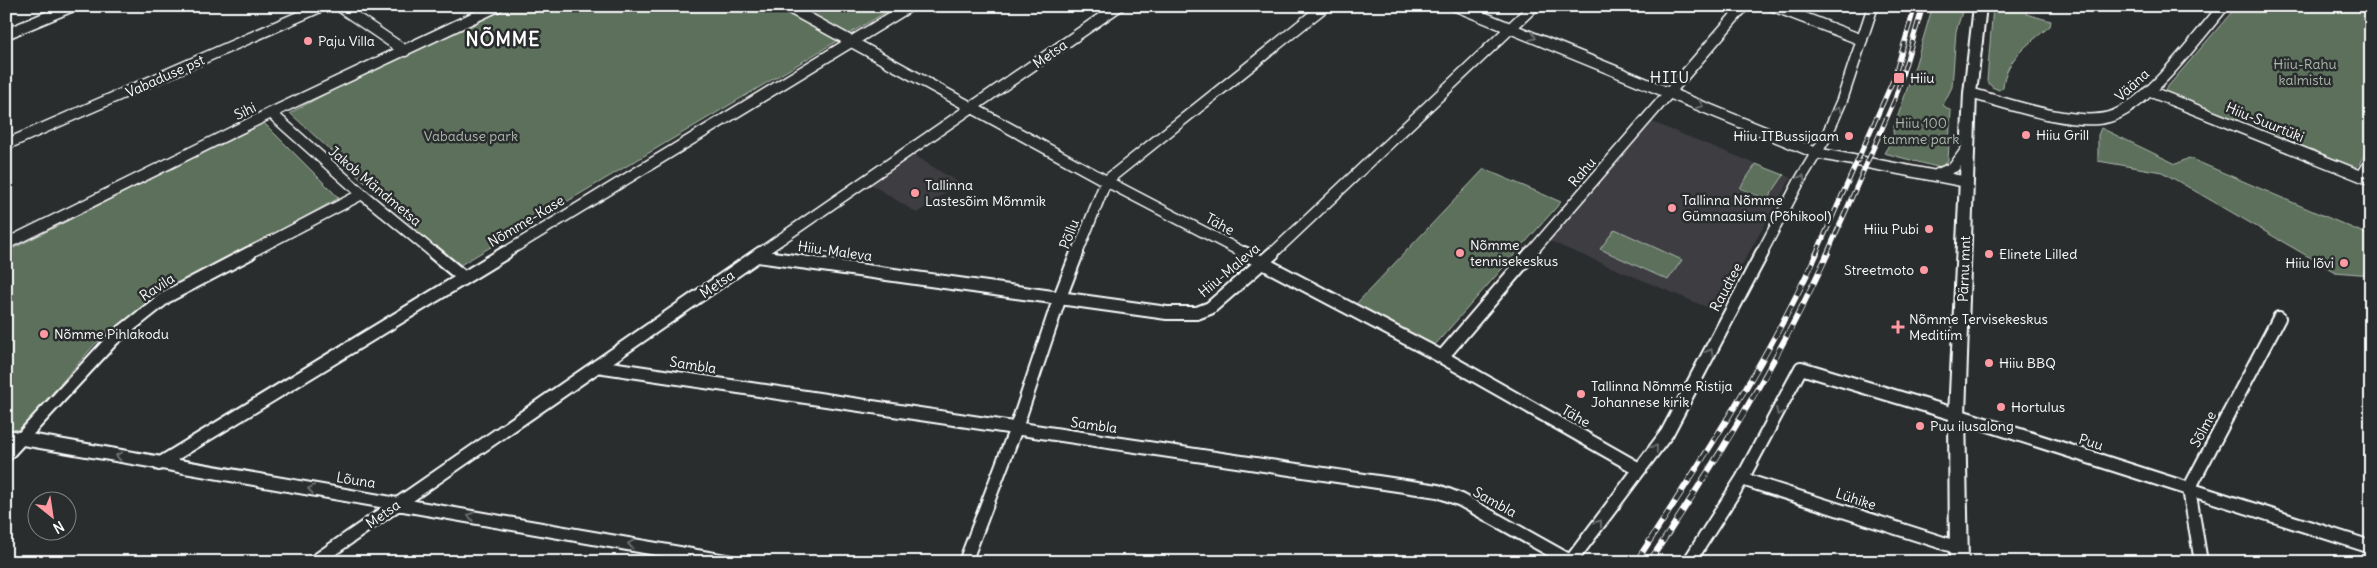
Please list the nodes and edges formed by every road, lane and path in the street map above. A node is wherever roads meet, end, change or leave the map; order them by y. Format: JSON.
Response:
{"nodes":[{"id":1,"x":74,"y":6,"type":"edge"},
{"id":2,"x":306,"y":6,"type":"edge"},
{"id":3,"x":323,"y":6,"type":"edge"},
{"id":4,"x":339,"y":6,"type":"edge"},
{"id":5,"x":498,"y":6,"type":"edge"},
{"id":6,"x":786,"y":6,"type":"edge"},
{"id":7,"x":910,"y":6,"type":"edge"},
{"id":8,"x":1119,"y":6,"type":"edge"},
{"id":9,"x":1325,"y":6,"type":"edge"},
{"id":10,"x":1456,"y":6,"type":"edge"},
{"id":11,"x":1534,"y":6,"type":"edge"},
{"id":12,"x":1744,"y":6,"type":"edge"},
{"id":13,"x":1773,"y":6,"type":"edge"},
{"id":14,"x":1873,"y":6,"type":"edge"},
{"id":15,"x":1980,"y":6,"type":"edge"},
{"id":16,"x":2224,"y":6,"type":"edge"},
{"id":17,"x":1512,"y":29,"type":"junction"},
{"id":18,"x":6,"y":34,"type":"edge"},
{"id":19,"x":1862,"y":40,"type":"junction"},
{"id":20,"x":851,"y":42,"type":"junction"},
{"id":21,"x":406,"y":51,"type":"junction"},
{"id":22,"x":2149,"y":91,"type":"junction"},
{"id":23,"x":1670,"y":93,"type":"junction"},
{"id":24,"x":1970,"y":93,"type":"junction"},
{"id":25,"x":972,"y":107,"type":"junction"},
{"id":26,"x":271,"y":113,"type":"junction"},
{"id":27,"x":6,"y":137,"type":"edge"},
{"id":28,"x":6,"y":145,"type":"edge"},
{"id":29,"x":1969,"y":146,"type":"junction"},
{"id":30,"x":1816,"y":153,"type":"junction"},
{"id":31,"x":2371,"y":160,"type":"edge"},
{"id":32,"x":1932,"y":175,"type":"junction"},
{"id":33,"x":2366,"y":178,"type":"edge"},
{"id":34,"x":1106,"y":181,"type":"junction"},
{"id":35,"x":1967,"y":182,"type":"junction"},
{"id":36,"x":362,"y":194,"type":"junction"},
{"id":37,"x":6,"y":244,"type":"edge"},
{"id":38,"x":758,"y":256,"type":"junction"},
{"id":39,"x":1263,"y":263,"type":"junction"},
{"id":40,"x":463,"y":277,"type":"junction"},
{"id":41,"x":1060,"y":297,"type":"junction"},
{"id":42,"x":2279,"y":318,"type":"dead end"},
{"id":43,"x":1442,"y":357,"type":"junction"},
{"id":44,"x":597,"y":366,"type":"junction"},
{"id":45,"x":1956,"y":415,"type":"junction"},
{"id":46,"x":1016,"y":428,"type":"junction"},
{"id":47,"x":6,"y":436,"type":"edge"},
{"id":48,"x":22,"y":438,"type":"junction"},
{"id":49,"x":6,"y":455,"type":"edge"},
{"id":50,"x":159,"y":464,"type":"junction"},
{"id":51,"x":1639,"y":469,"type":"junction"},
{"id":52,"x":1742,"y":479,"type":"junction"},
{"id":53,"x":2189,"y":489,"type":"junction"},
{"id":54,"x":398,"y":504,"type":"junction"},
{"id":55,"x":2371,"y":546,"type":"edge"},
{"id":56,"x":1959,"y":555,"type":"edge"},
{"id":57,"x":1570,"y":561,"type":"edge"},
{"id":58,"x":314,"y":562,"type":"edge"},
{"id":59,"x":730,"y":562,"type":"edge"},
{"id":60,"x":965,"y":562,"type":"edge"},
{"id":61,"x":1689,"y":562,"type":"edge"},
{"id":62,"x":2202,"y":562,"type":"edge"}],
"edges":[{"from":1,"to":18,"type":"street"},
{"from":2,"to":27,"type":"highway","name":"Vabaduse pst"},
{"from":3,"to":28,"type":"highway","name":"Vabaduse pst"},
{"from":4,"to":21,"type":"street"},
{"from":5,"to":21,"type":"street","name":"Sihi"},
{"from":6,"to":20,"type":"street","name":"Tähe"},
{"from":7,"to":20,"type":"street","name":"Nõmme-Kase"},
{"from":8,"to":25,"type":"street","name":"Metsa"},
{"from":9,"to":34,"type":"street","name":"Põllu"},
{"from":10,"to":17,"type":"street"},
{"from":11,"to":17,"type":"street","name":"Hiiu-Maleva"},
{"from":12,"to":23,"type":"street","name":"Rahu"},
{"from":13,"to":19,"type":"street"},
{"from":14,"to":19,"type":"street","name":"Raudtee"},
{"from":15,"to":24,"type":"main road","name":"Pärnu mnt"},
{"from":16,"to":22,"type":"street","name":"Vääna"},
{"from":17,"to":23,"type":"street","one_way":true},
{"from":17,"to":39,"type":"street","name":"Hiiu-Maleva"},
{"from":30,"to":19,"type":"street","name":"Raudtee","one_way":true},
{"from":20,"to":25,"type":"street","name":"Tähe"},
{"from":20,"to":40,"type":"street","name":"Nõmme-Kase"},
{"from":21,"to":26,"type":"street","name":"Sihi"},
{"from":22,"to":24,"type":"street","name":"Vääna"},
{"from":22,"to":33,"type":"street","name":"Hiiu-Suurtüki"},
{"from":23,"to":30,"type":"street","one_way":true},
{"from":23,"to":43,"type":"street","name":"Rahu"},
{"from":24,"to":29,"type":"main road","name":"Pärnu mnt"},
{"from":25,"to":34,"type":"street","name":"Tähe"},
{"from":25,"to":38,"type":"street","name":"Metsa"},
{"from":26,"to":36,"type":"street","name":"Jakob Mändmetsa"},
{"from":26,"to":37,"type":"street","name":"Sihi"},
{"from":29,"to":32,"type":"street"},
{"from":29,"to":35,"type":"main road","name":"Pärnu mnt"},
{"from":30,"to":32,"type":"street"},
{"from":51,"to":30,"type":"street","name":"Raudtee","one_way":true},
{"from":31,"to":33,"type":"street"},
{"from":32,"to":35,"type":"street"},
{"from":34,"to":39,"type":"street","name":"Tähe"},
{"from":34,"to":41,"type":"street","name":"Põllu"},
{"from":35,"to":45,"type":"main road","name":"Pärnu mnt"},
{"from":36,"to":40,"type":"street","name":"Jakob Mändmetsa"},
{"from":36,"to":48,"type":"street","name":"Ravila"},
{"from":38,"to":41,"type":"street","name":"Hiiu-Maleva"},
{"from":38,"to":44,"type":"street","name":"Metsa"},
{"from":39,"to":41,"type":"street","name":"Hiiu-Maleva"},
{"from":39,"to":43,"type":"street","name":"Tähe"},
{"from":40,"to":50,"type":"street","name":"Nõmme-Kase"},
{"from":41,"to":46,"type":"street","name":"Põllu"},
{"from":42,"to":53,"type":"street","name":"Sõlme"},
{"from":43,"to":51,"type":"street","name":"Tähe"},
{"from":44,"to":46,"type":"street","name":"Sambla"},
{"from":44,"to":54,"type":"street","name":"Metsa"},
{"from":45,"to":52,"type":"street","name":"Puu","one_way":true},
{"from":45,"to":53,"type":"street","name":"Puu"},
{"from":45,"to":56,"type":"main road","name":"Pärnu mnt"},
{"from":46,"to":57,"type":"street","name":"Sambla"},
{"from":46,"to":60,"type":"street","name":"Põllu"},
{"from":47,"to":48,"type":"street","name":"Lõuna"},
{"from":48,"to":49,"type":"street","name":"Ravila"},
{"from":50,"to":48,"type":"street","name":"Lõuna","one_way":true},
{"from":54,"to":50,"type":"street","name":"Lõuna","one_way":true},
{"from":57,"to":51,"type":"street","name":"Raudtee","one_way":true},
{"from":52,"to":56,"type":"street","name":"Lühike"},
{"from":52,"to":61,"type":"street"},
{"from":53,"to":55,"type":"street","name":"Puu"},
{"from":53,"to":62,"type":"street"},
{"from":54,"to":58,"type":"street","name":"Metsa"},
{"from":59,"to":54,"type":"street","name":"Lõuna","one_way":true}]}
